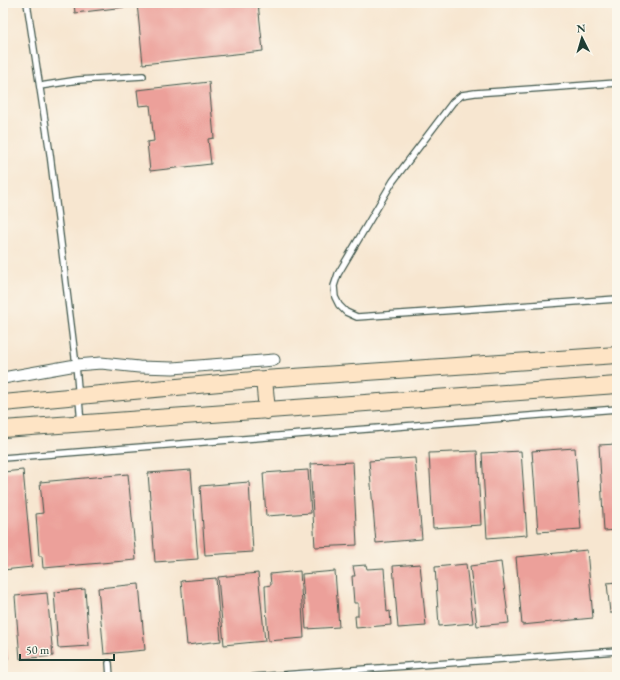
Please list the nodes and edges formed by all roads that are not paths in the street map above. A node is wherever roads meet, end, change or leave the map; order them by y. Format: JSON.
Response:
{"nodes":[{"id":1,"x":27,"y":3,"type":"edge"},
{"id":2,"x":142,"y":76,"type":"dead end"},
{"id":3,"x":617,"y":83,"type":"edge"},
{"id":4,"x":40,"y":86,"type":"junction"},
{"id":5,"x":617,"y":300,"type":"edge"},
{"id":6,"x":617,"y":355,"type":"edge"},
{"id":7,"x":274,"y":360,"type":"dead end"},
{"id":8,"x":76,"y":366,"type":"junction"},
{"id":9,"x":3,"y":378,"type":"edge"},
{"id":10,"x":264,"y":379,"type":"junction"},
{"id":11,"x":617,"y":385,"type":"edge"},
{"id":12,"x":79,"y":397,"type":"junction"},
{"id":13,"x":3,"y":404,"type":"edge"},
{"id":14,"x":617,"y":409,"type":"edge"},
{"id":15,"x":267,"y":411,"type":"junction"},
{"id":16,"x":81,"y":423,"type":"junction"},
{"id":17,"x":3,"y":429,"type":"edge"},
{"id":18,"x":3,"y":458,"type":"edge"},
{"id":19,"x":616,"y":652,"type":"edge"},
{"id":20,"x":109,"y":663,"type":"dead end"},
{"id":21,"x":283,"y":676,"type":"edge"},
{"id":22,"x":110,"y":677,"type":"edge"},
{"id":23,"x":254,"y":677,"type":"edge"}],
"edges":[{"from":1,"to":4,"type":"lane"},
{"from":2,"to":4,"type":"lane"},
{"from":3,"to":5,"type":"lane"},
{"from":4,"to":8,"type":"lane"},
{"from":6,"to":10,"type":"main road"},
{"from":7,"to":8,"type":"street"},
{"from":8,"to":9,"type":"street"},
{"from":8,"to":12,"type":"lane"},
{"from":10,"to":12,"type":"main road"},
{"from":10,"to":15,"type":"main road"},
{"from":11,"to":15,"type":"main road"},
{"from":12,"to":13,"type":"main road"},
{"from":12,"to":16,"type":"lane"},
{"from":14,"to":18,"type":"lane"},
{"from":15,"to":16,"type":"main road"},
{"from":16,"to":17,"type":"main road"},
{"from":19,"to":21,"type":"lane"},
{"from":20,"to":22,"type":"lane"},
{"from":21,"to":23,"type":"lane"}]}
